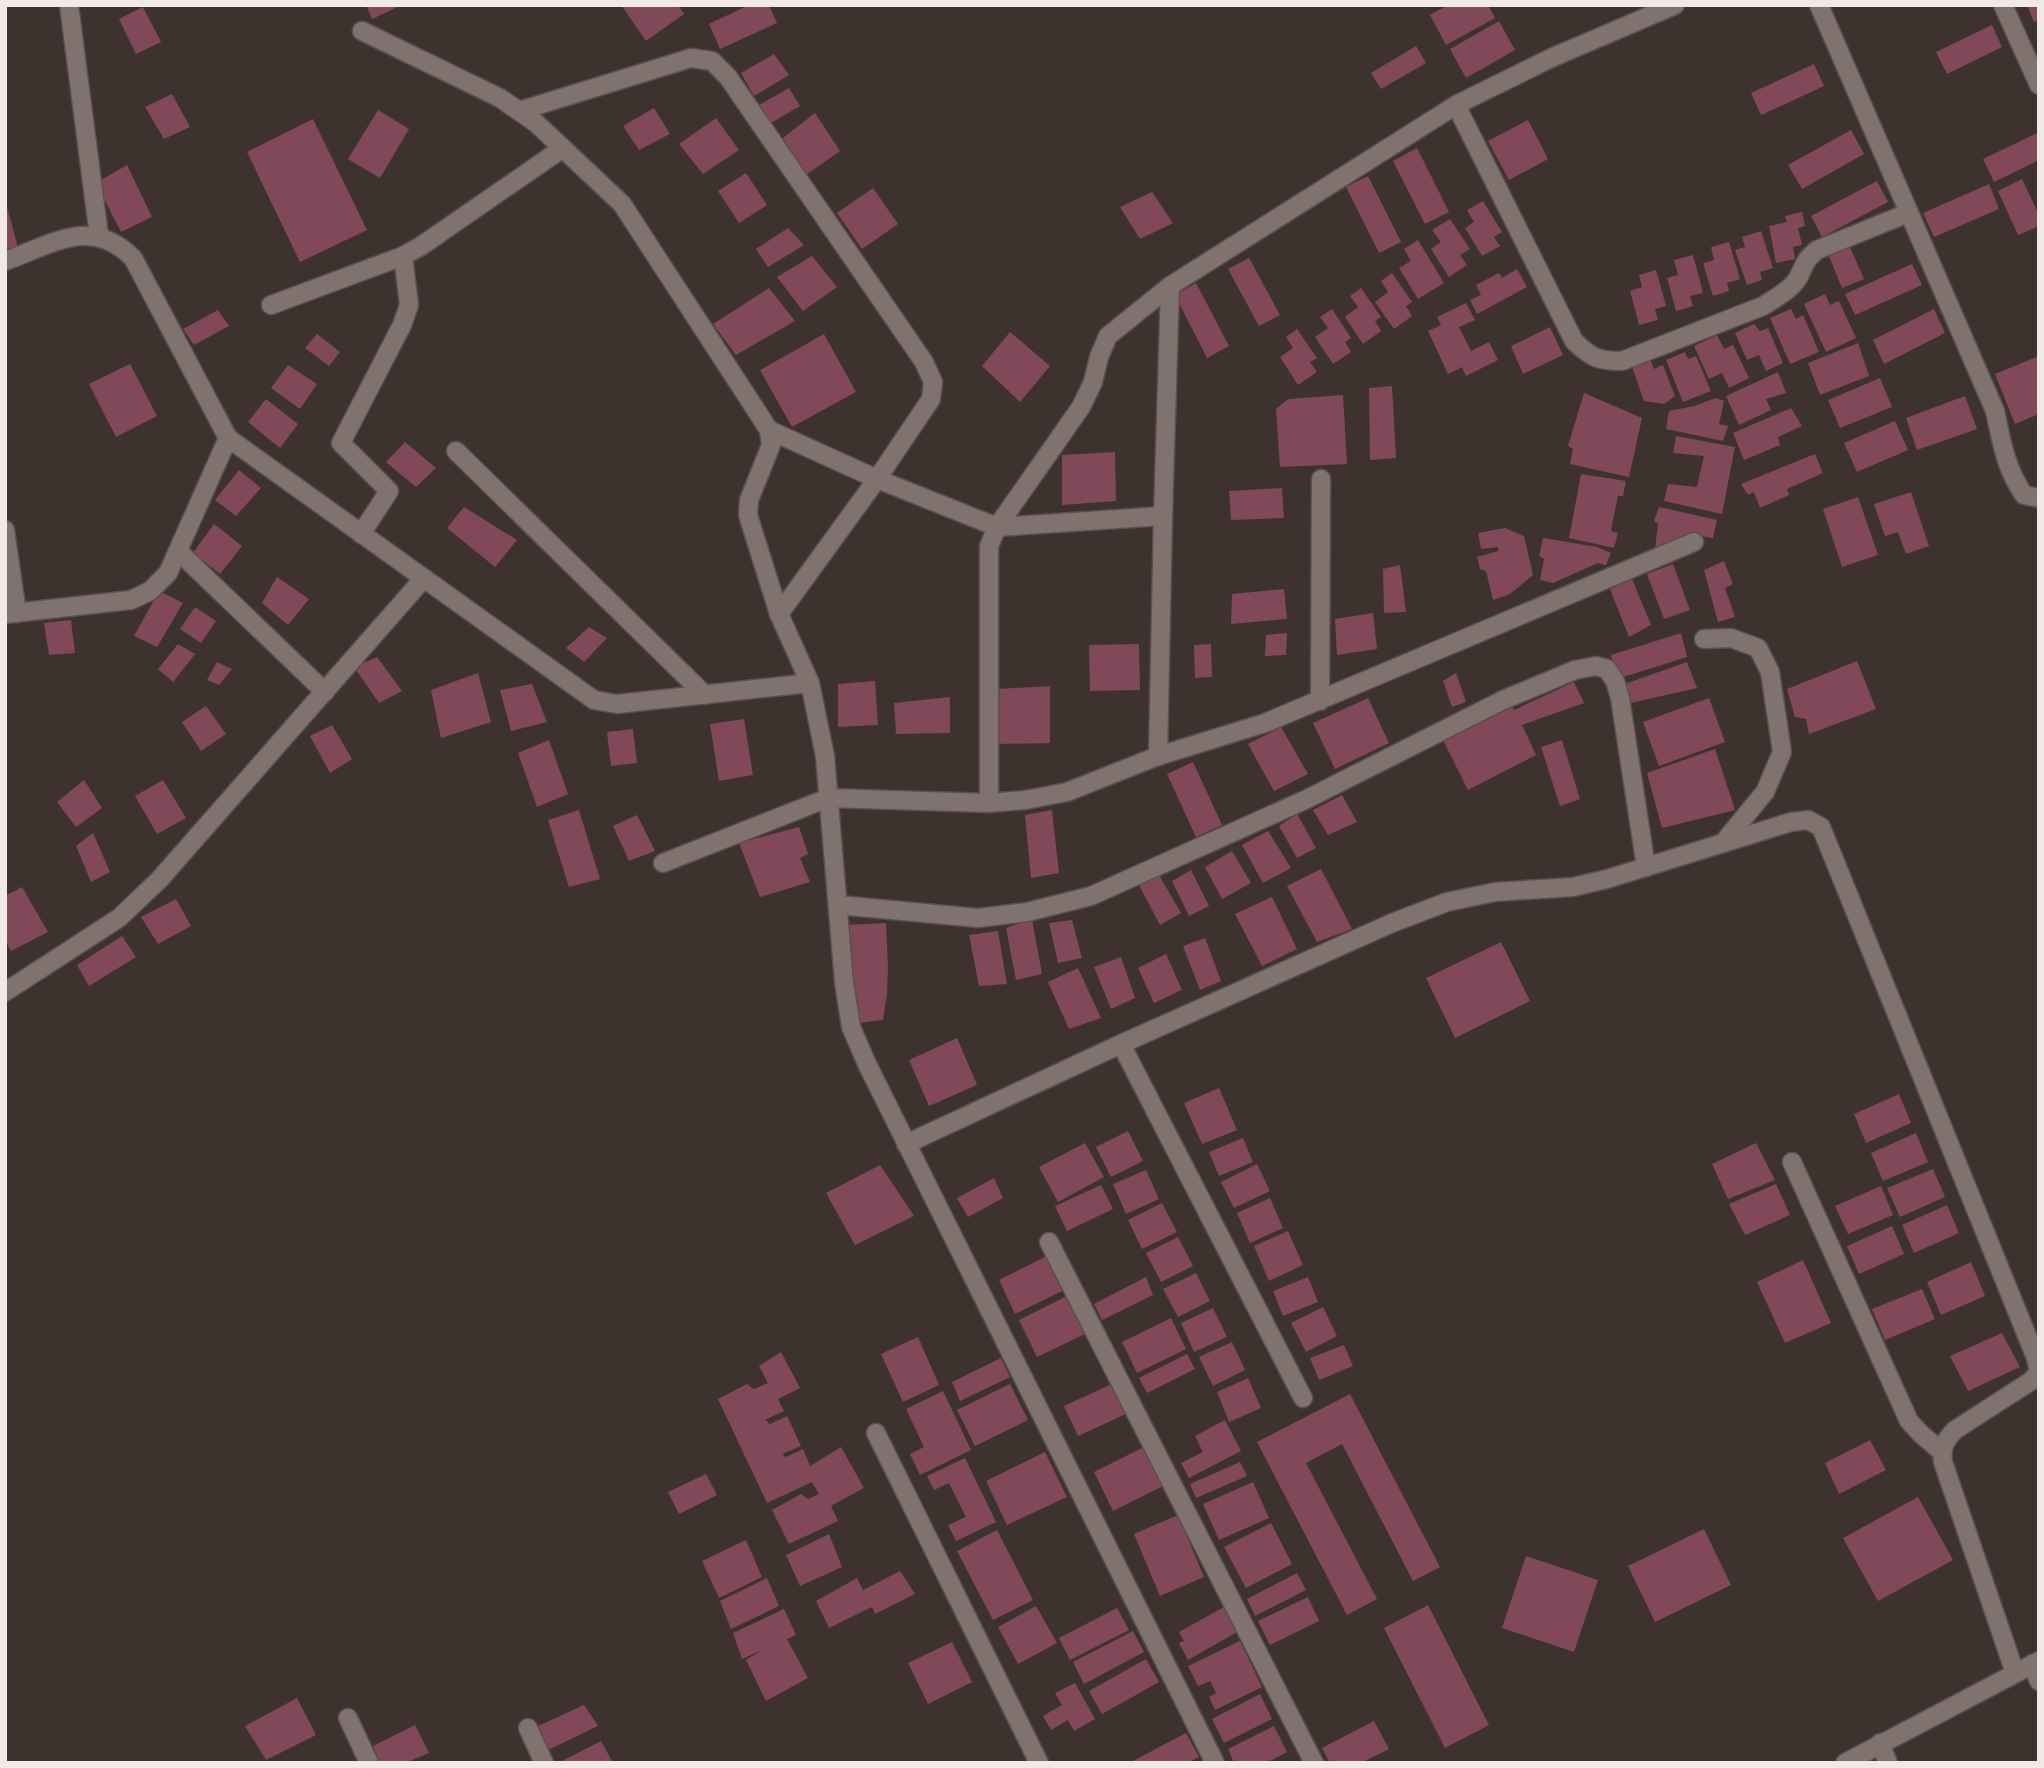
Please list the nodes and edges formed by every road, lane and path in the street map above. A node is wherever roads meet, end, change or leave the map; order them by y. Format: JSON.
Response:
{"nodes":[{"id":1,"x":69,"y":5,"type":"edge"},
{"id":2,"x":1675,"y":5,"type":"edge"},
{"id":3,"x":1819,"y":5,"type":"edge"},
{"id":4,"x":2003,"y":5,"type":"edge"},
{"id":5,"x":362,"y":31,"type":"dead end"},
{"id":6,"x":2039,"y":85,"type":"edge"},
{"id":7,"x":1456,"y":106,"type":"junction"},
{"id":8,"x":519,"y":111,"type":"junction"},
{"id":9,"x":563,"y":148,"type":"junction"},
{"id":10,"x":1908,"y":213,"type":"junction"},
{"id":11,"x":99,"y":236,"type":"junction"},
{"id":12,"x":403,"y":256,"type":"junction"},
{"id":13,"x":5,"y":261,"type":"edge"},
{"id":14,"x":1170,"y":286,"type":"junction"},
{"id":15,"x":271,"y":305,"type":"dead end"},
{"id":16,"x":769,"y":430,"type":"junction"},
{"id":17,"x":228,"y":438,"type":"junction"},
{"id":18,"x":456,"y":451,"type":"dead end"},
{"id":19,"x":877,"y":479,"type":"junction"},
{"id":20,"x":1321,"y":479,"type":"dead end"},
{"id":21,"x":2039,"y":498,"type":"edge"},
{"id":22,"x":1163,"y":516,"type":"junction"},
{"id":23,"x":997,"y":527,"type":"junction"},
{"id":24,"x":5,"y":530,"type":"edge"},
{"id":25,"x":361,"y":534,"type":"junction"},
{"id":26,"x":1694,"y":542,"type":"dead end"},
{"id":27,"x":178,"y":551,"type":"junction"},
{"id":28,"x":424,"y":578,"type":"junction"},
{"id":29,"x":11,"y":613,"type":"edge"},
{"id":30,"x":779,"y":614,"type":"junction"},
{"id":31,"x":1704,"y":639,"type":"dead end"},
{"id":32,"x":810,"y":684,"type":"junction"},
{"id":33,"x":325,"y":692,"type":"junction"},
{"id":34,"x":705,"y":695,"type":"junction"},
{"id":35,"x":1320,"y":701,"type":"junction"},
{"id":36,"x":1158,"y":757,"type":"junction"},
{"id":37,"x":828,"y":798,"type":"junction"},
{"id":38,"x":989,"y":803,"type":"junction"},
{"id":39,"x":1723,"y":843,"type":"junction"},
{"id":40,"x":663,"y":863,"type":"dead end"},
{"id":41,"x":1646,"y":867,"type":"junction"},
{"id":42,"x":838,"y":905,"type":"junction"},
{"id":43,"x":5,"y":992,"type":"edge"},
{"id":44,"x":1121,"y":1044,"type":"junction"},
{"id":45,"x":906,"y":1144,"type":"junction"},
{"id":46,"x":1792,"y":1162,"type":"dead end"},
{"id":47,"x":1049,"y":1242,"type":"dead end"},
{"id":48,"x":1303,"y":1398,"type":"dead end"},
{"id":49,"x":876,"y":1433,"type":"dead end"},
{"id":50,"x":1942,"y":1452,"type":"junction"},
{"id":51,"x":2036,"y":1669,"type":"edge"},
{"id":52,"x":2015,"y":1673,"type":"junction"},
{"id":53,"x":348,"y":1718,"type":"dead end"},
{"id":54,"x":528,"y":1728,"type":"dead end"},
{"id":55,"x":1880,"y":1743,"type":"junction"},
{"id":56,"x":369,"y":1763,"type":"edge"},
{"id":57,"x":544,"y":1763,"type":"edge"},
{"id":58,"x":1039,"y":1763,"type":"edge"},
{"id":59,"x":1215,"y":1763,"type":"edge"},
{"id":60,"x":1314,"y":1763,"type":"edge"},
{"id":61,"x":1845,"y":1763,"type":"edge"},
{"id":62,"x":1888,"y":1763,"type":"edge"}],
"edges":[{"from":1,"to":11,"type":"street"},
{"from":2,"to":7,"type":"street"},
{"from":3,"to":10,"type":"street"},
{"from":4,"to":6,"type":"street"},
{"from":5,"to":8,"type":"street"},
{"from":7,"to":10,"type":"street"},
{"from":7,"to":14,"type":"street"},
{"from":8,"to":9,"type":"street"},
{"from":8,"to":19,"type":"street"},
{"from":9,"to":12,"type":"street"},
{"from":9,"to":16,"type":"street"},
{"from":10,"to":21,"type":"street"},
{"from":11,"to":13,"type":"street"},
{"from":11,"to":17,"type":"street"},
{"from":12,"to":15,"type":"street"},
{"from":12,"to":25,"type":"street"},
{"from":14,"to":22,"type":"street"},
{"from":14,"to":23,"type":"street"},
{"from":16,"to":19,"type":"street"},
{"from":16,"to":30,"type":"street"},
{"from":17,"to":25,"type":"street"},
{"from":17,"to":27,"type":"street"},
{"from":18,"to":34,"type":"street"},
{"from":19,"to":23,"type":"street"},
{"from":19,"to":30,"type":"street"},
{"from":20,"to":35,"type":"street"},
{"from":22,"to":23,"type":"street"},
{"from":22,"to":36,"type":"street"},
{"from":23,"to":38,"type":"street"},
{"from":24,"to":29,"type":"street"},
{"from":25,"to":28,"type":"street"},
{"from":26,"to":35,"type":"street"},
{"from":27,"to":29,"type":"street"},
{"from":27,"to":33,"type":"street"},
{"from":28,"to":33,"type":"street"},
{"from":28,"to":34,"type":"street"},
{"from":30,"to":32,"type":"street"},
{"from":31,"to":39,"type":"street"},
{"from":32,"to":34,"type":"street"},
{"from":32,"to":37,"type":"street"},
{"from":33,"to":43,"type":"street"},
{"from":35,"to":36,"type":"street"},
{"from":36,"to":38,"type":"street"},
{"from":37,"to":38,"type":"street"},
{"from":37,"to":40,"type":"street"},
{"from":37,"to":42,"type":"street"},
{"from":39,"to":41,"type":"street"},
{"from":39,"to":50,"type":"street"},
{"from":41,"to":42,"type":"street"},
{"from":41,"to":44,"type":"street"},
{"from":42,"to":45,"type":"street"},
{"from":44,"to":45,"type":"street"},
{"from":44,"to":48,"type":"street"},
{"from":45,"to":59,"type":"street"},
{"from":46,"to":50,"type":"street"},
{"from":47,"to":60,"type":"street"},
{"from":49,"to":58,"type":"street"},
{"from":50,"to":52,"type":"street"},
{"from":51,"to":52,"type":"street"},
{"from":52,"to":55,"type":"street"},
{"from":53,"to":56,"type":"street"},
{"from":54,"to":57,"type":"street"},
{"from":55,"to":61,"type":"street"},
{"from":55,"to":62,"type":"street"}]}
